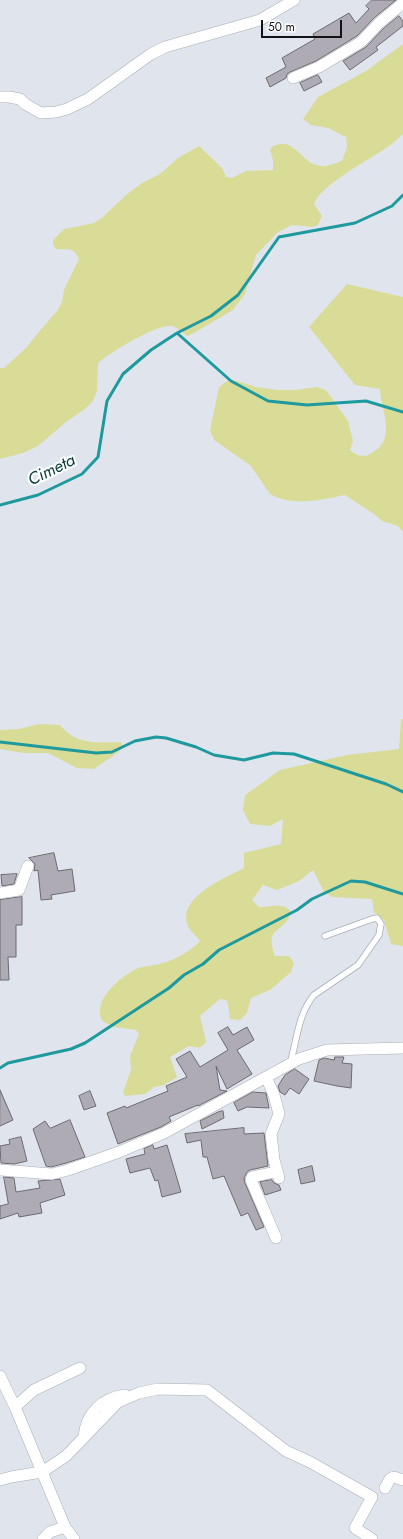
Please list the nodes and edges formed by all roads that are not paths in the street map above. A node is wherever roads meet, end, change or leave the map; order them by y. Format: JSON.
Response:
{"nodes":[{"id":1,"x":294,"y":0,"type":"edge"},
{"id":2,"x":403,"y":3,"type":"edge"},
{"id":3,"x":293,"y":78,"type":"dead end"},
{"id":4,"x":0,"y":97,"type":"edge"},
{"id":5,"x":28,"y":866,"type":"dead end"},
{"id":6,"x":0,"y":894,"type":"edge"},
{"id":7,"x":325,"y":936,"type":"dead end"},
{"id":8,"x":403,"y":1049,"type":"edge"},
{"id":9,"x":290,"y":1064,"type":"junction"},
{"id":10,"x":266,"y":1077,"type":"junction"},
{"id":11,"x":0,"y":1170,"type":"edge"},
{"id":12,"x":276,"y":1238,"type":"dead end"},
{"id":13,"x":80,"y":1368,"type":"dead end"},
{"id":14,"x":0,"y":1376,"type":"edge"},
{"id":15,"x":15,"y":1407,"type":"junction"},
{"id":16,"x":42,"y":1472,"type":"junction"},
{"id":17,"x":0,"y":1480,"type":"edge"},
{"id":18,"x":403,"y":1480,"type":"edge"},
{"id":19,"x":385,"y":1488,"type":"dead end"},
{"id":20,"x":65,"y":1527,"type":"junction"},
{"id":21,"x":43,"y":1539,"type":"edge"},
{"id":22,"x":74,"y":1539,"type":"edge"},
{"id":23,"x":372,"y":1539,"type":"edge"}],
"edges":[{"from":1,"to":4,"type":"street"},
{"from":2,"to":3,"type":"street"},
{"from":5,"to":6,"type":"street"},
{"from":7,"to":9,"type":"lane"},
{"from":8,"to":9,"type":"street"},
{"from":9,"to":10,"type":"street"},
{"from":10,"to":11,"type":"street"},
{"from":10,"to":12,"type":"street"},
{"from":13,"to":15,"type":"street"},
{"from":14,"to":15,"type":"street"},
{"from":15,"to":16,"type":"street"},
{"from":16,"to":17,"type":"street"},
{"from":16,"to":20,"type":"street"},
{"from":16,"to":23,"type":"street"},
{"from":18,"to":19,"type":"street"},
{"from":20,"to":21,"type":"street"},
{"from":20,"to":22,"type":"street"}]}
